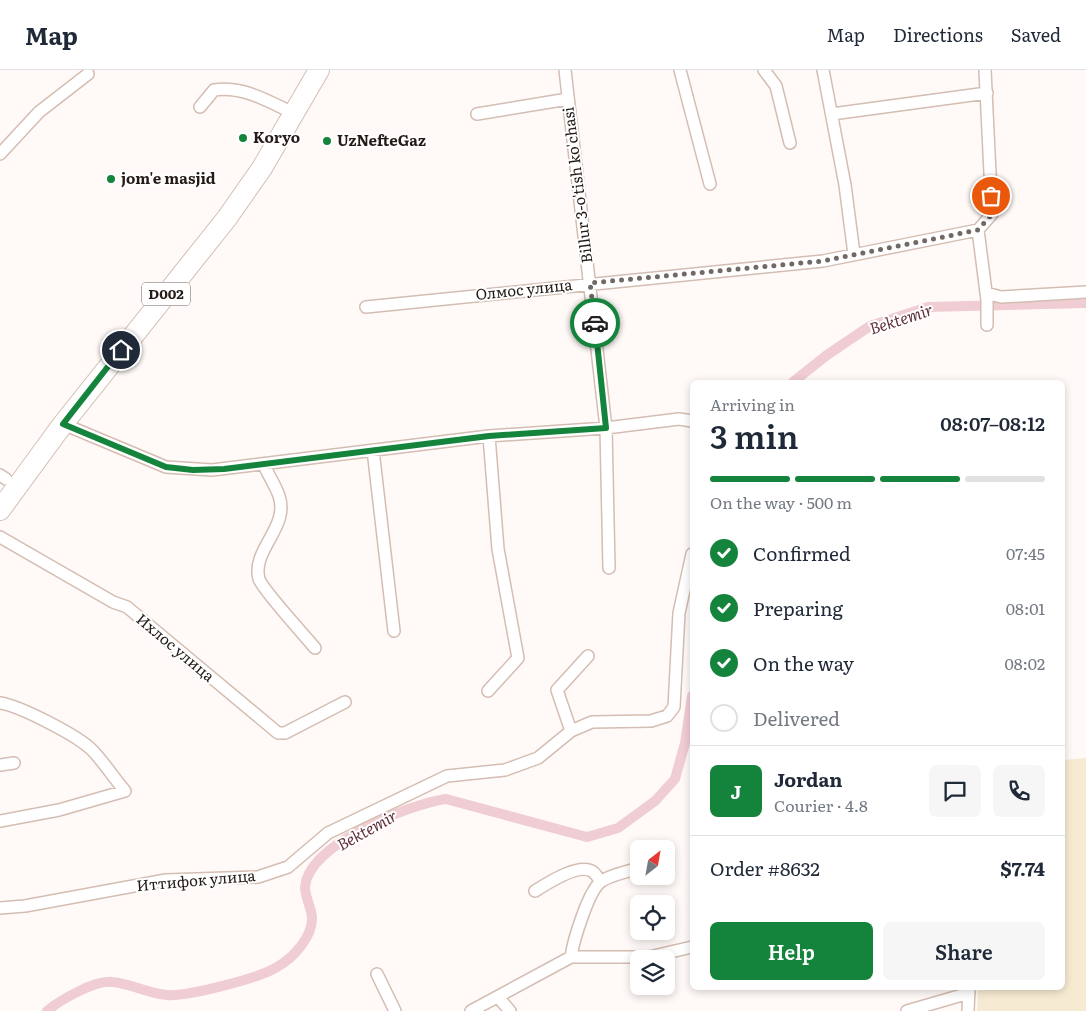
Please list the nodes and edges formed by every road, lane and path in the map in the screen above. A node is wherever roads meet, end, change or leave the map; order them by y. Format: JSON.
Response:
{"nodes":[{"id":1,"x":308,"y":70,"type":"edge"},
{"id":2,"x":319,"y":70,"type":"edge"},
{"id":3,"x":565,"y":70,"type":"edge"},
{"id":4,"x":680,"y":70,"type":"edge"},
{"id":5,"x":764,"y":70,"type":"edge"},
{"id":6,"x":823,"y":70,"type":"edge"},
{"id":7,"x":985,"y":70,"type":"edge"},
{"id":8,"x":88,"y":74,"type":"dead end"},
{"id":9,"x":987,"y":93,"type":"junction"},
{"id":10,"x":568,"y":99,"type":"junction"},
{"id":11,"x":200,"y":107,"type":"dead end"},
{"id":12,"x":285,"y":109,"type":"junction"},
{"id":13,"x":477,"y":114,"type":"dead end"},
{"id":14,"x":832,"y":114,"type":"junction"},
{"id":15,"x":790,"y":142,"type":"dead end"},
{"id":16,"x":0,"y":154,"type":"edge"},
{"id":17,"x":710,"y":184,"type":"dead end"},
{"id":18,"x":978,"y":230,"type":"junction"},
{"id":19,"x":854,"y":254,"type":"junction"},
{"id":20,"x":590,"y":283,"type":"junction"},
{"id":21,"x":1086,"y":292,"type":"edge"},
{"id":22,"x":987,"y":296,"type":"junction"},
{"id":23,"x":366,"y":307,"type":"dead end"},
{"id":24,"x":987,"y":325,"type":"dead end"},
{"id":25,"x":690,"y":421,"type":"edge"},
{"id":26,"x":63,"y":424,"type":"junction"},
{"id":27,"x":606,"y":428,"type":"junction"},
{"id":28,"x":489,"y":436,"type":"junction"},
{"id":29,"x":373,"y":450,"type":"junction"},
{"id":30,"x":264,"y":466,"type":"junction"},
{"id":31,"x":2,"y":481,"type":"edge"},
{"id":32,"x":0,"y":510,"type":"edge"},
{"id":33,"x":0,"y":537,"type":"edge"},
{"id":34,"x":690,"y":563,"type":"edge"},
{"id":35,"x":609,"y":568,"type":"dead end"},
{"id":36,"x":394,"y":631,"type":"dead end"},
{"id":37,"x":315,"y":648,"type":"dead end"},
{"id":38,"x":588,"y":656,"type":"dead end"},
{"id":39,"x":488,"y":691,"type":"dead end"},
{"id":40,"x":345,"y":702,"type":"dead end"},
{"id":41,"x":0,"y":703,"type":"edge"},
{"id":42,"x":571,"y":731,"type":"junction"},
{"id":43,"x":14,"y":763,"type":"dead end"},
{"id":44,"x":0,"y":765,"type":"edge"},
{"id":45,"x":0,"y":821,"type":"edge"},
{"id":46,"x":630,"y":871,"type":"edge"},
{"id":47,"x":600,"y":881,"type":"junction"},
{"id":48,"x":534,"y":891,"type":"dead end"},
{"id":49,"x":0,"y":908,"type":"edge"},
{"id":50,"x":690,"y":947,"type":"edge"},
{"id":51,"x":571,"y":957,"type":"junction"},
{"id":52,"x":377,"y":974,"type":"dead end"},
{"id":53,"x":969,"y":990,"type":"edge"},
{"id":54,"x":498,"y":997,"type":"junction"},
{"id":55,"x":395,"y":1011,"type":"edge"},
{"id":56,"x":471,"y":1011,"type":"edge"},
{"id":57,"x":510,"y":1011,"type":"edge"},
{"id":58,"x":907,"y":1011,"type":"edge"},
{"id":59,"x":968,"y":1011,"type":"edge"}],
"edges":[{"from":1,"to":12,"type":"highway","number":"D002"},
{"from":2,"to":26,"type":"highway","number":"D002"},
{"from":3,"to":10,"type":"street","name":"Billur 3-o'tish ko'chasi"},
{"from":4,"to":17,"type":"street"},
{"from":5,"to":15,"type":"street"},
{"from":6,"to":14,"type":"street"},
{"from":7,"to":9,"type":"street"},
{"from":8,"to":16,"type":"street"},
{"from":9,"to":14,"type":"street"},
{"from":9,"to":18,"type":"street"},
{"from":10,"to":13,"type":"street"},
{"from":10,"to":20,"type":"street","name":"Billur 3-o'tish ko'chasi"},
{"from":11,"to":12,"type":"street"},
{"from":12,"to":31,"type":"highway","number":"D002"},
{"from":14,"to":19,"type":"street"},
{"from":18,"to":19,"type":"street","name":"Олмос улица"},
{"from":18,"to":22,"type":"street"},
{"from":19,"to":20,"type":"street","name":"Олмос улица"},
{"from":20,"to":23,"type":"street","name":"Олмос улица"},
{"from":20,"to":27,"type":"street","name":"Billur 3-o'tish ko'chasi"},
{"from":21,"to":22,"type":"street"},
{"from":22,"to":24,"type":"street"},
{"from":25,"to":27,"type":"street"},
{"from":26,"to":30,"type":"street"},
{"from":26,"to":32,"type":"highway","number":"D002"},
{"from":27,"to":28,"type":"street"},
{"from":27,"to":35,"type":"street","name":"Billur 3-o'tish ko'chasi"},
{"from":28,"to":29,"type":"street"},
{"from":28,"to":39,"type":"street"},
{"from":29,"to":30,"type":"street"},
{"from":29,"to":36,"type":"street"},
{"from":30,"to":37,"type":"street"},
{"from":33,"to":40,"type":"street","name":"Ихлос улица"},
{"from":34,"to":42,"type":"street","name":"Иттифок улица"},
{"from":38,"to":42,"type":"street"},
{"from":41,"to":45,"type":"street"},
{"from":42,"to":49,"type":"street","name":"Иттифок улица"},
{"from":43,"to":44,"type":"street"},
{"from":46,"to":47,"type":"street"},
{"from":47,"to":48,"type":"street"},
{"from":47,"to":51,"type":"street"},
{"from":50,"to":51,"type":"street"},
{"from":51,"to":54,"type":"street"},
{"from":52,"to":55,"type":"street"},
{"from":53,"to":58,"type":"street"},
{"from":53,"to":59,"type":"street"},
{"from":54,"to":56,"type":"street"},
{"from":54,"to":57,"type":"street"}]}
